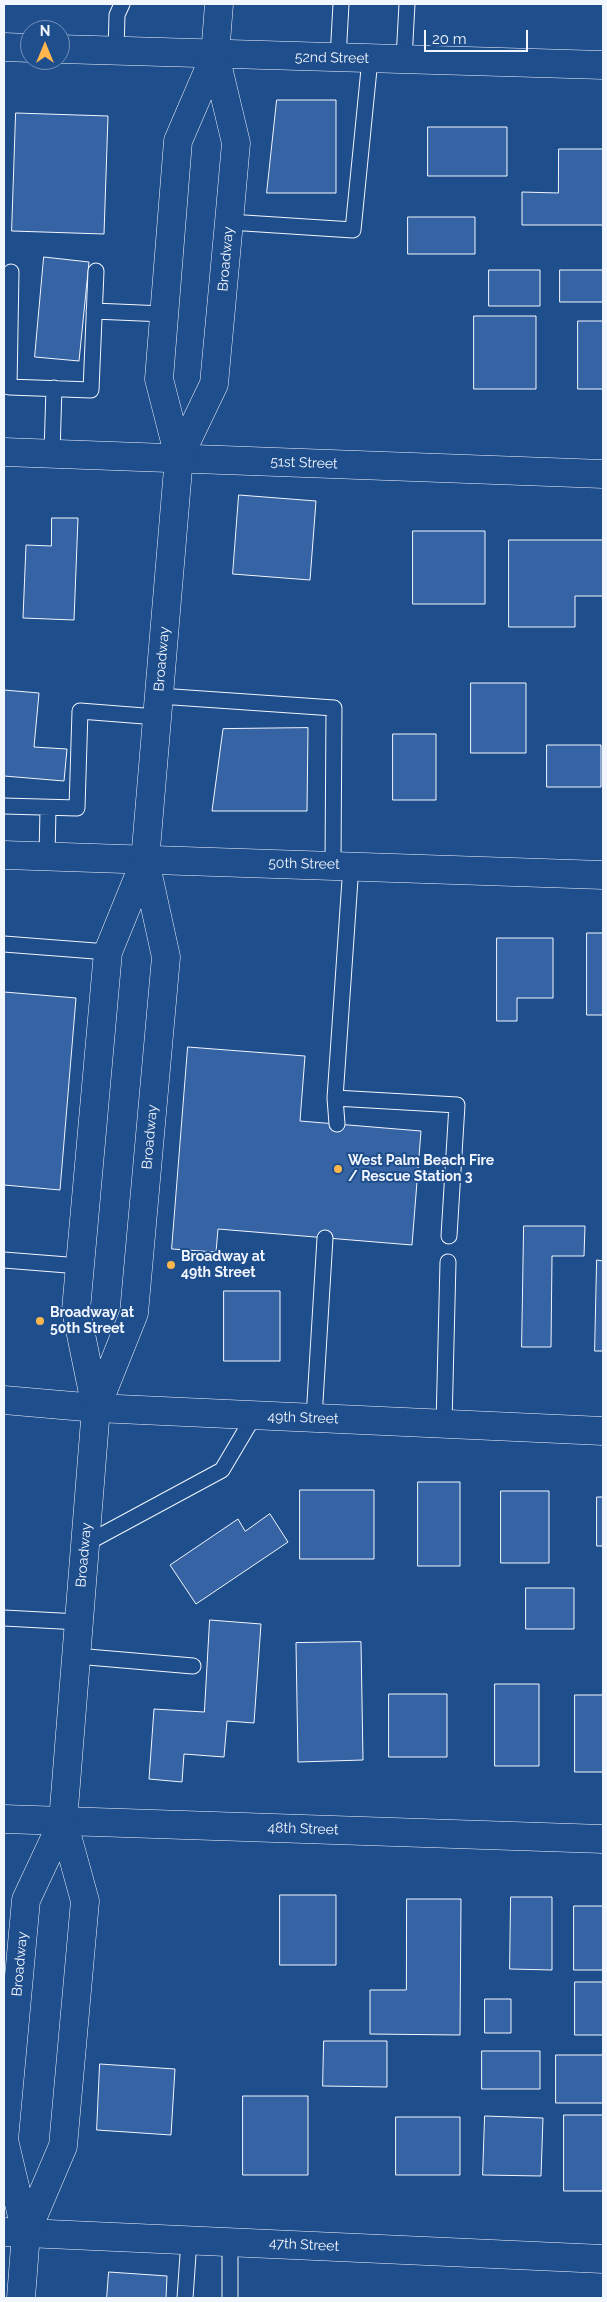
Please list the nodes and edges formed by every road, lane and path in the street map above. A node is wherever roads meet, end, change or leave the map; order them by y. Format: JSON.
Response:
{"nodes":[{"id":1,"x":122,"y":4,"type":"edge"},
{"id":2,"x":219,"y":4,"type":"edge"},
{"id":3,"x":341,"y":4,"type":"edge"},
{"id":4,"x":407,"y":4,"type":"edge"},
{"id":5,"x":4,"y":47,"type":"edge"},
{"id":6,"x":20,"y":48,"type":"edge"},
{"id":7,"x":70,"y":49,"type":"edge"},
{"id":8,"x":116,"y":51,"type":"junction"},
{"id":9,"x":216,"y":55,"type":"junction"},
{"id":10,"x":338,"y":58,"type":"junction"},
{"id":11,"x":370,"y":59,"type":"junction"},
{"id":12,"x":404,"y":59,"type":"junction"},
{"id":13,"x":603,"y":65,"type":"edge"},
{"id":14,"x":229,"y":222,"type":"junction"},
{"id":15,"x":96,"y":271,"type":"dead end"},
{"id":16,"x":11,"y":272,"type":"dead end"},
{"id":17,"x":94,"y":311,"type":"junction"},
{"id":18,"x":164,"y":314,"type":"junction"},
{"id":19,"x":54,"y":388,"type":"junction"},
{"id":20,"x":4,"y":452,"type":"edge"},
{"id":21,"x":52,"y":453,"type":"junction"},
{"id":22,"x":179,"y":457,"type":"junction"},
{"id":23,"x":603,"y":474,"type":"edge"},
{"id":24,"x":158,"y":706,"type":"junction"},
{"id":25,"x":4,"y":806,"type":"edge"},
{"id":26,"x":48,"y":808,"type":"junction"},
{"id":27,"x":4,"y":856,"type":"edge"},
{"id":28,"x":48,"y":857,"type":"junction"},
{"id":29,"x":145,"y":861,"type":"junction"},
{"id":30,"x":342,"y":865,"type":"junction"},
{"id":31,"x":603,"y":875,"type":"edge"},
{"id":32,"x":4,"y":944,"type":"edge"},
{"id":33,"x":108,"y":952,"type":"junction"},
{"id":34,"x":336,"y":1098,"type":"junction"},
{"id":35,"x":337,"y":1124,"type":"dead end"},
{"id":36,"x":449,"y":1236,"type":"dead end"},
{"id":37,"x":325,"y":1238,"type":"dead end"},
{"id":38,"x":4,"y":1260,"type":"edge"},
{"id":39,"x":448,"y":1262,"type":"dead end"},
{"id":40,"x":80,"y":1266,"type":"junction"},
{"id":41,"x":4,"y":1400,"type":"edge"},
{"id":42,"x":96,"y":1408,"type":"junction"},
{"id":43,"x":254,"y":1416,"type":"junction"},
{"id":44,"x":314,"y":1418,"type":"junction"},
{"id":45,"x":444,"y":1424,"type":"junction"},
{"id":46,"x":603,"y":1431,"type":"edge"},
{"id":47,"x":85,"y":1544,"type":"junction"},
{"id":48,"x":4,"y":1618,"type":"edge"},
{"id":49,"x":79,"y":1622,"type":"junction"},
{"id":50,"x":76,"y":1656,"type":"junction"},
{"id":51,"x":193,"y":1666,"type":"dead end"},
{"id":52,"x":4,"y":1819,"type":"edge"},
{"id":53,"x":63,"y":1821,"type":"junction"},
{"id":54,"x":603,"y":1839,"type":"edge"},
{"id":55,"x":6,"y":2082,"type":"edge"},
{"id":56,"x":15,"y":2232,"type":"edge"},
{"id":57,"x":189,"y":2240,"type":"junction"},
{"id":58,"x":230,"y":2242,"type":"junction"},
{"id":59,"x":603,"y":2259,"type":"edge"},
{"id":60,"x":21,"y":2298,"type":"edge"},
{"id":61,"x":185,"y":2298,"type":"edge"},
{"id":62,"x":230,"y":2298,"type":"edge"}],
"edges":[{"from":1,"to":8,"type":"lane"},
{"from":2,"to":9,"type":"main road","name":"Broadway"},
{"from":3,"to":10,"type":"lane"},
{"from":4,"to":12,"type":"lane"},
{"from":5,"to":6,"type":"main road"},
{"from":7,"to":8,"type":"main road","name":"52nd Street"},
{"from":8,"to":9,"type":"main road","name":"52nd Street"},
{"from":9,"to":10,"type":"main road","name":"52nd Street"},
{"from":9,"to":14,"type":"main road","name":"Broadway"},
{"from":9,"to":18,"type":"main road","name":"Broadway"},
{"from":10,"to":11,"type":"main road","name":"52nd Street"},
{"from":11,"to":12,"type":"main road","name":"52nd Street"},
{"from":11,"to":14,"type":"lane"},
{"from":12,"to":13,"type":"main road","name":"52nd Street"},
{"from":14,"to":22,"type":"main road","name":"Broadway"},
{"from":15,"to":17,"type":"lane"},
{"from":16,"to":19,"type":"lane"},
{"from":17,"to":18,"type":"lane"},
{"from":17,"to":19,"type":"lane"},
{"from":18,"to":22,"type":"main road","name":"Broadway"},
{"from":19,"to":21,"type":"lane"},
{"from":20,"to":21,"type":"main road","name":"51st Street"},
{"from":21,"to":22,"type":"main road","name":"51st Street"},
{"from":22,"to":23,"type":"main road","name":"51st Street"},
{"from":22,"to":24,"type":"main road","name":"Broadway"},
{"from":24,"to":26,"type":"lane"},
{"from":24,"to":29,"type":"main road","name":"Broadway"},
{"from":24,"to":30,"type":"lane"},
{"from":25,"to":26,"type":"lane"},
{"from":26,"to":28,"type":"lane"},
{"from":27,"to":28,"type":"main road","name":"50th Street"},
{"from":28,"to":29,"type":"main road","name":"50th Street"},
{"from":29,"to":30,"type":"main road","name":"50th Street"},
{"from":29,"to":33,"type":"main road","name":"Broadway"},
{"from":29,"to":42,"type":"main road","name":"Broadway"},
{"from":30,"to":31,"type":"main road","name":"50th Street"},
{"from":30,"to":34,"type":"lane"},
{"from":32,"to":33,"type":"lane"},
{"from":33,"to":40,"type":"main road","name":"Broadway"},
{"from":34,"to":35,"type":"lane"},
{"from":34,"to":36,"type":"lane"},
{"from":37,"to":44,"type":"lane"},
{"from":38,"to":40,"type":"lane"},
{"from":39,"to":45,"type":"lane"},
{"from":40,"to":42,"type":"main road","name":"Broadway"},
{"from":41,"to":42,"type":"main road","name":"49th Street"},
{"from":42,"to":43,"type":"main road","name":"49th Street"},
{"from":42,"to":47,"type":"main road","name":"Broadway"},
{"from":43,"to":44,"type":"main road","name":"49th Street"},
{"from":43,"to":47,"type":"lane"},
{"from":44,"to":45,"type":"main road","name":"49th Street"},
{"from":45,"to":46,"type":"main road","name":"49th Street"},
{"from":47,"to":49,"type":"main road","name":"Broadway"},
{"from":48,"to":49,"type":"lane"},
{"from":49,"to":50,"type":"main road","name":"Broadway"},
{"from":50,"to":51,"type":"lane"},
{"from":50,"to":53,"type":"main road","name":"Broadway"},
{"from":52,"to":53,"type":"main road","name":"48th Street"},
{"from":53,"to":54,"type":"main road","name":"48th Street"},
{"from":53,"to":55,"type":"main road","name":"Broadway"},
{"from":53,"to":56,"type":"main road","name":"Broadway"},
{"from":55,"to":56,"type":"main road","name":"Broadway"},
{"from":56,"to":57,"type":"main road","name":"47th Street"},
{"from":56,"to":60,"type":"main road","name":"Broadway"},
{"from":57,"to":58,"type":"main road","name":"47th Street"},
{"from":57,"to":61,"type":"lane"},
{"from":58,"to":59,"type":"main road","name":"47th Street"},
{"from":58,"to":62,"type":"lane"}]}
